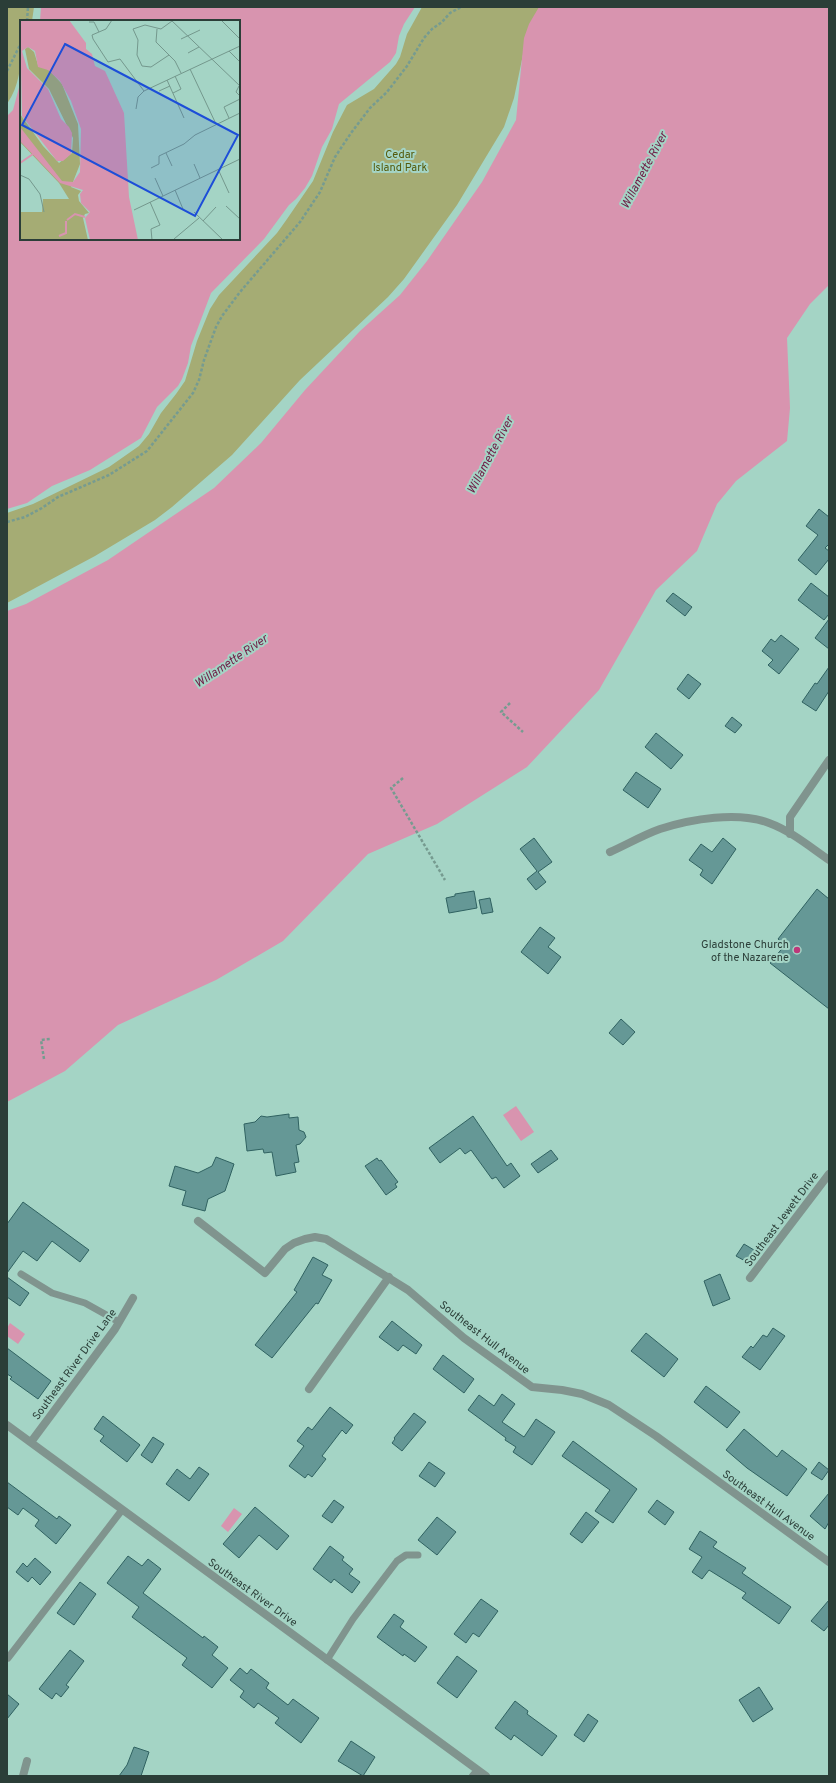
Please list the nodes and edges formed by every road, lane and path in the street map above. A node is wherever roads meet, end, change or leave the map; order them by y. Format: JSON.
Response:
{"nodes":[{"id":1,"x":28,"y":7,"type":"edge"},
{"id":2,"x":461,"y":7,"type":"edge"},
{"id":3,"x":27,"y":20,"type":"edge"},
{"id":4,"x":20,"y":45,"type":"edge"},
{"id":5,"x":7,"y":71,"type":"edge"},
{"id":6,"x":7,"y":522,"type":"edge"},
{"id":7,"x":510,"y":703,"type":"dead end"},
{"id":8,"x":523,"y":732,"type":"dead end"},
{"id":9,"x":829,"y":760,"type":"edge"},
{"id":10,"x":403,"y":778,"type":"dead end"},
{"id":11,"x":790,"y":834,"type":"junction"},
{"id":12,"x":610,"y":852,"type":"dead end"},
{"id":13,"x":829,"y":860,"type":"edge"},
{"id":14,"x":445,"y":880,"type":"dead end"},
{"id":15,"x":50,"y":1039,"type":"dead end"},
{"id":16,"x":44,"y":1059,"type":"dead end"},
{"id":17,"x":829,"y":1174,"type":"edge"},
{"id":18,"x":198,"y":1221,"type":"dead end"},
{"id":19,"x":21,"y":1274,"type":"dead end"},
{"id":20,"x":389,"y":1277,"type":"junction"},
{"id":21,"x":750,"y":1278,"type":"dead end"},
{"id":22,"x":133,"y":1298,"type":"dead end"},
{"id":23,"x":119,"y":1322,"type":"junction"},
{"id":24,"x":309,"y":1389,"type":"dead end"},
{"id":25,"x":7,"y":1425,"type":"edge"},
{"id":26,"x":31,"y":1442,"type":"junction"},
{"id":27,"x":122,"y":1510,"type":"junction"},
{"id":28,"x":418,"y":1555,"type":"dead end"},
{"id":29,"x":829,"y":1562,"type":"edge"},
{"id":30,"x":8,"y":1658,"type":"edge"},
{"id":31,"x":327,"y":1660,"type":"junction"},
{"id":32,"x":27,"y":1761,"type":"dead end"},
{"id":33,"x":475,"y":1773,"type":"edge"},
{"id":34,"x":23,"y":1776,"type":"edge"},
{"id":35,"x":486,"y":1776,"type":"edge"}],
"edges":[{"from":1,"to":3,"type":"path"},
{"from":2,"to":6,"type":"path"},
{"from":4,"to":5,"type":"path"},
{"from":7,"to":8,"type":"path"},
{"from":9,"to":11,"type":"street"},
{"from":10,"to":14,"type":"path"},
{"from":11,"to":12,"type":"street"},
{"from":11,"to":13,"type":"street"},
{"from":15,"to":16,"type":"path"},
{"from":17,"to":21,"type":"street","name":"Southeast Jewett Drive"},
{"from":18,"to":20,"type":"street","name":"Southeast Hull Avenue"},
{"from":19,"to":23,"type":"lane"},
{"from":20,"to":24,"type":"street"},
{"from":20,"to":29,"type":"street","name":"Southeast Hull Avenue"},
{"from":22,"to":23,"type":"street","name":"Southeast River Drive Lane"},
{"from":23,"to":26,"type":"street","name":"Southeast River Drive Lane"},
{"from":25,"to":26,"type":"street","name":"Southeast River Drive"},
{"from":26,"to":27,"type":"street","name":"Southeast River Drive"},
{"from":27,"to":30,"type":"lane"},
{"from":27,"to":31,"type":"street","name":"Southeast River Drive"},
{"from":28,"to":31,"type":"lane"},
{"from":31,"to":33,"type":"street","name":"Southeast River Drive"},
{"from":32,"to":34,"type":"street"},
{"from":33,"to":35,"type":"street","name":"Southeast River Drive"}]}
